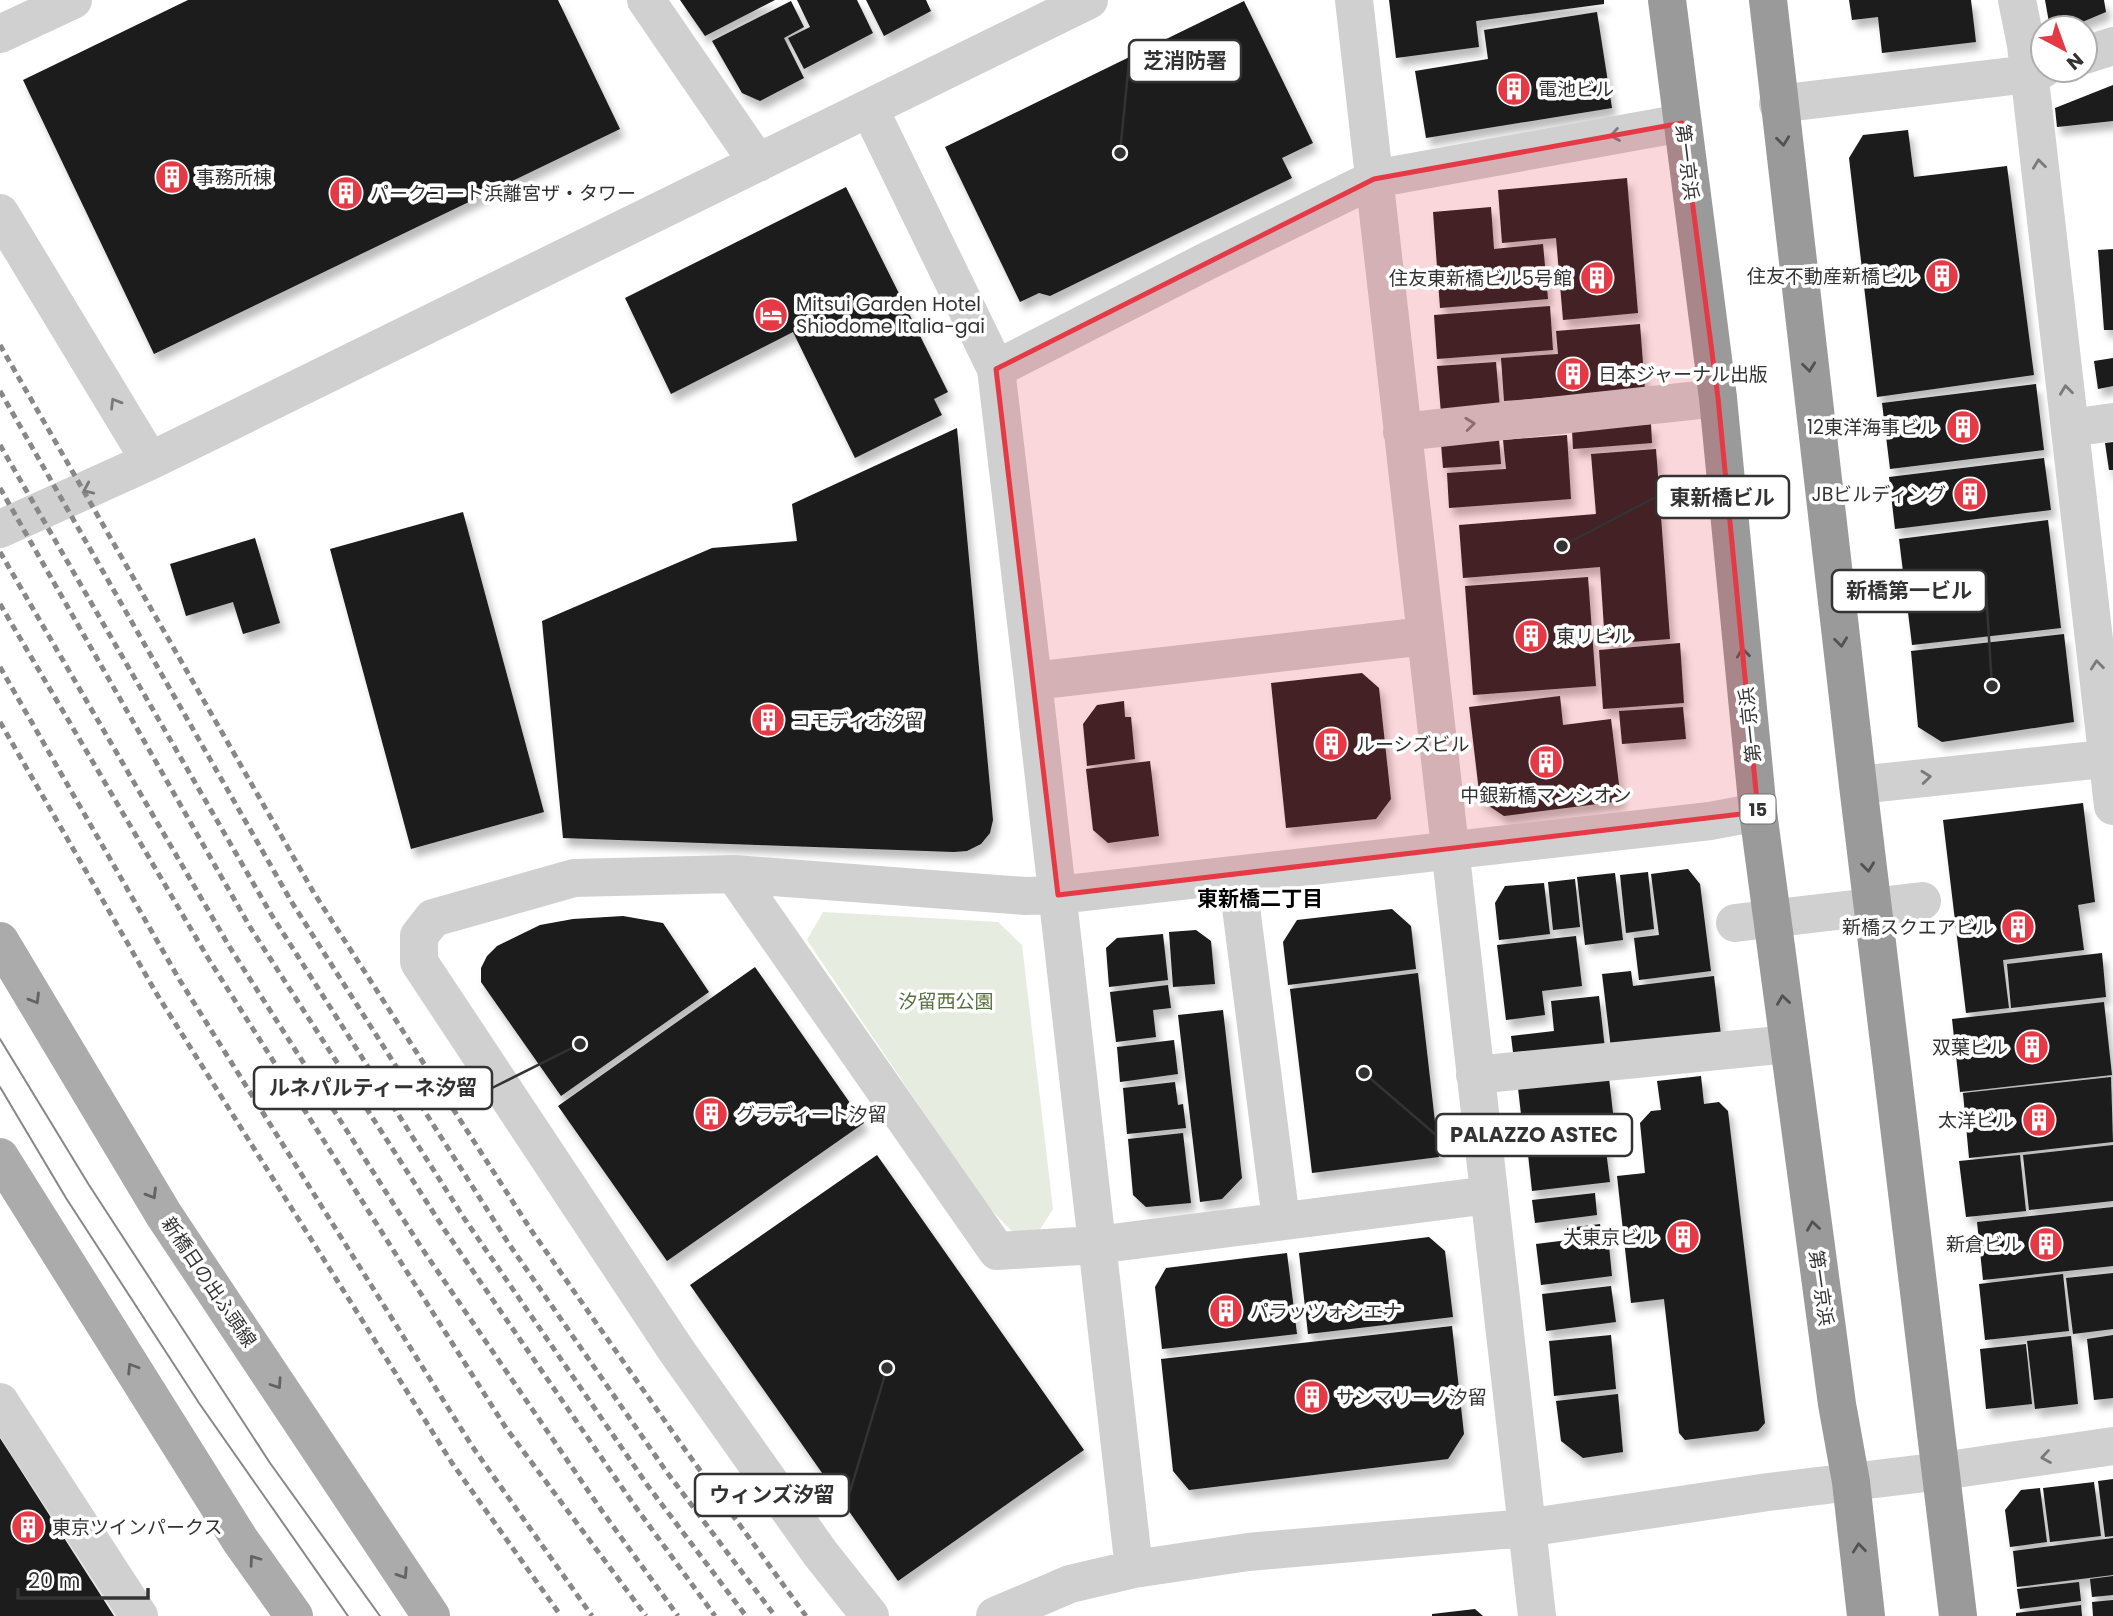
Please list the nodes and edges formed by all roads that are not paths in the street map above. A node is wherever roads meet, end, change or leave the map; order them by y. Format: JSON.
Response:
{"nodes":[{"id":1,"x":74,"y":0,"type":"edge"},
{"id":2,"x":646,"y":0,"type":"edge"},
{"id":3,"x":1089,"y":0,"type":"edge"},
{"id":4,"x":1353,"y":0,"type":"edge"},
{"id":5,"x":1667,"y":0,"type":"edge"},
{"id":6,"x":1768,"y":0,"type":"edge"},
{"id":7,"x":2017,"y":0,"type":"edge"},
{"id":8,"x":0,"y":34,"type":"edge"},
{"id":9,"x":2029,"y":45,"type":"edge"},
{"id":10,"x":2029,"y":73,"type":"edge"},
{"id":11,"x":2037,"y":84,"type":"edge"},
{"id":12,"x":1778,"y":104,"type":"junction"},
{"id":13,"x":869,"y":108,"type":"junction"},
{"id":14,"x":1682,"y":122,"type":"junction"},
{"id":15,"x":758,"y":163,"type":"junction"},
{"id":16,"x":1374,"y":179,"type":"junction"},
{"id":17,"x":0,"y":213,"type":"edge"},
{"id":18,"x":996,"y":369,"type":"junction"},
{"id":19,"x":1718,"y":398,"type":"junction"},
{"id":20,"x":2113,"y":422,"type":"edge"},
{"id":21,"x":2070,"y":428,"type":"junction"},
{"id":22,"x":1402,"y":432,"type":"junction"},
{"id":23,"x":150,"y":461,"type":"junction"},
{"id":24,"x":0,"y":529,"type":"edge"},
{"id":25,"x":1425,"y":636,"type":"junction"},
{"id":26,"x":1033,"y":681,"type":"junction"},
{"id":27,"x":2110,"y":758,"type":"edge"},
{"id":28,"x":1858,"y":785,"type":"junction"},
{"id":29,"x":2113,"y":806,"type":"edge"},
{"id":30,"x":1758,"y":812,"type":"junction"},
{"id":31,"x":1450,"y":849,"type":"junction"},
{"id":32,"x":734,"y":874,"type":"junction"},
{"id":33,"x":1237,"y":876,"type":"junction"},
{"id":34,"x":1058,"y":895,"type":"junction"},
{"id":35,"x":1922,"y":901,"type":"dead end"},
{"id":36,"x":1735,"y":923,"type":"dead end"},
{"id":37,"x":0,"y":941,"type":"edge"},
{"id":38,"x":1789,"y":1044,"type":"junction"},
{"id":39,"x":1475,"y":1075,"type":"junction"},
{"id":40,"x":0,"y":1157,"type":"edge"},
{"id":41,"x":1489,"y":1195,"type":"junction"},
{"id":42,"x":1281,"y":1220,"type":"junction"},
{"id":43,"x":1096,"y":1245,"type":"junction"},
{"id":44,"x":0,"y":1402,"type":"edge"},
{"id":45,"x":2113,"y":1446,"type":"edge"},
{"id":46,"x":1942,"y":1471,"type":"junction"},
{"id":47,"x":1852,"y":1482,"type":"junction"},
{"id":48,"x":1526,"y":1528,"type":"junction"},
{"id":49,"x":1134,"y":1569,"type":"junction"},
{"id":50,"x":868,"y":1613,"type":"edge"},
{"id":51,"x":139,"y":1616,"type":"edge"},
{"id":52,"x":294,"y":1616,"type":"edge"},
{"id":53,"x":431,"y":1616,"type":"edge"},
{"id":54,"x":995,"y":1616,"type":"edge"},
{"id":55,"x":1537,"y":1616,"type":"edge"},
{"id":56,"x":1866,"y":1616,"type":"edge"},
{"id":57,"x":1958,"y":1616,"type":"edge"}],
"edges":[{"from":1,"to":8,"type":"street"},
{"from":2,"to":15,"type":"street"},
{"from":3,"to":13,"type":"street"},
{"from":4,"to":16,"type":"street"},
{"from":5,"to":14,"type":"highway","name":"第一京浜","number":"15"},
{"from":6,"to":12,"type":"highway"},
{"from":7,"to":9,"type":"street"},
{"from":10,"to":12,"type":"street"},
{"from":21,"to":11,"type":"street","one_way":true},
{"from":12,"to":28,"type":"highway","one_way":true},
{"from":13,"to":15,"type":"street"},
{"from":13,"to":18,"type":"street"},
{"from":14,"to":16,"type":"street","one_way":true},
{"from":14,"to":19,"type":"highway","name":"第一京浜","number":"15"},
{"from":15,"to":23,"type":"street"},
{"from":16,"to":18,"type":"street"},
{"from":16,"to":22,"type":"street"},
{"from":23,"to":17,"type":"street","one_way":true},
{"from":18,"to":26,"type":"street"},
{"from":22,"to":19,"type":"street","one_way":true},
{"from":30,"to":19,"type":"highway","name":"第一京浜","number":"15","one_way":true},
{"from":20,"to":21,"type":"street"},
{"from":27,"to":21,"type":"street","one_way":true},
{"from":22,"to":25,"type":"street"},
{"from":23,"to":24,"type":"street","one_way":true},
{"from":25,"to":26,"type":"street"},
{"from":25,"to":31,"type":"street"},
{"from":26,"to":34,"type":"street"},
{"from":28,"to":27,"type":"street","one_way":true},
{"from":27,"to":29,"type":"street"},
{"from":28,"to":46,"type":"highway","one_way":true},
{"from":30,"to":31,"type":"street"},
{"from":38,"to":30,"type":"highway","name":"第一京浜","number":"15","one_way":true},
{"from":31,"to":33,"type":"street"},
{"from":31,"to":39,"type":"street"},
{"from":32,"to":34,"type":"street"},
{"from":32,"to":43,"type":"street"},
{"from":32,"to":50,"type":"street"},
{"from":33,"to":34,"type":"street"},
{"from":33,"to":42,"type":"street"},
{"from":34,"to":43,"type":"street"},
{"from":35,"to":36,"type":"street"},
{"from":37,"to":53,"type":"main road","name":"新橋日の出ふ頭線","one_way":true},
{"from":38,"to":39,"type":"street"},
{"from":47,"to":38,"type":"highway","name":"第一京浜","number":"15","one_way":true},
{"from":39,"to":41,"type":"street"},
{"from":52,"to":40,"type":"main road","one_way":true},
{"from":41,"to":42,"type":"street"},
{"from":41,"to":48,"type":"street"},
{"from":42,"to":43,"type":"street"},
{"from":43,"to":49,"type":"street"},
{"from":44,"to":51,"type":"street"},
{"from":45,"to":46,"type":"street","one_way":true},
{"from":46,"to":47,"type":"street"},
{"from":46,"to":57,"type":"highway"},
{"from":47,"to":48,"type":"street"},
{"from":56,"to":47,"type":"highway","name":"第一京浜","number":"15","one_way":true},
{"from":48,"to":49,"type":"street"},
{"from":48,"to":55,"type":"street"},
{"from":49,"to":54,"type":"street"}]}
